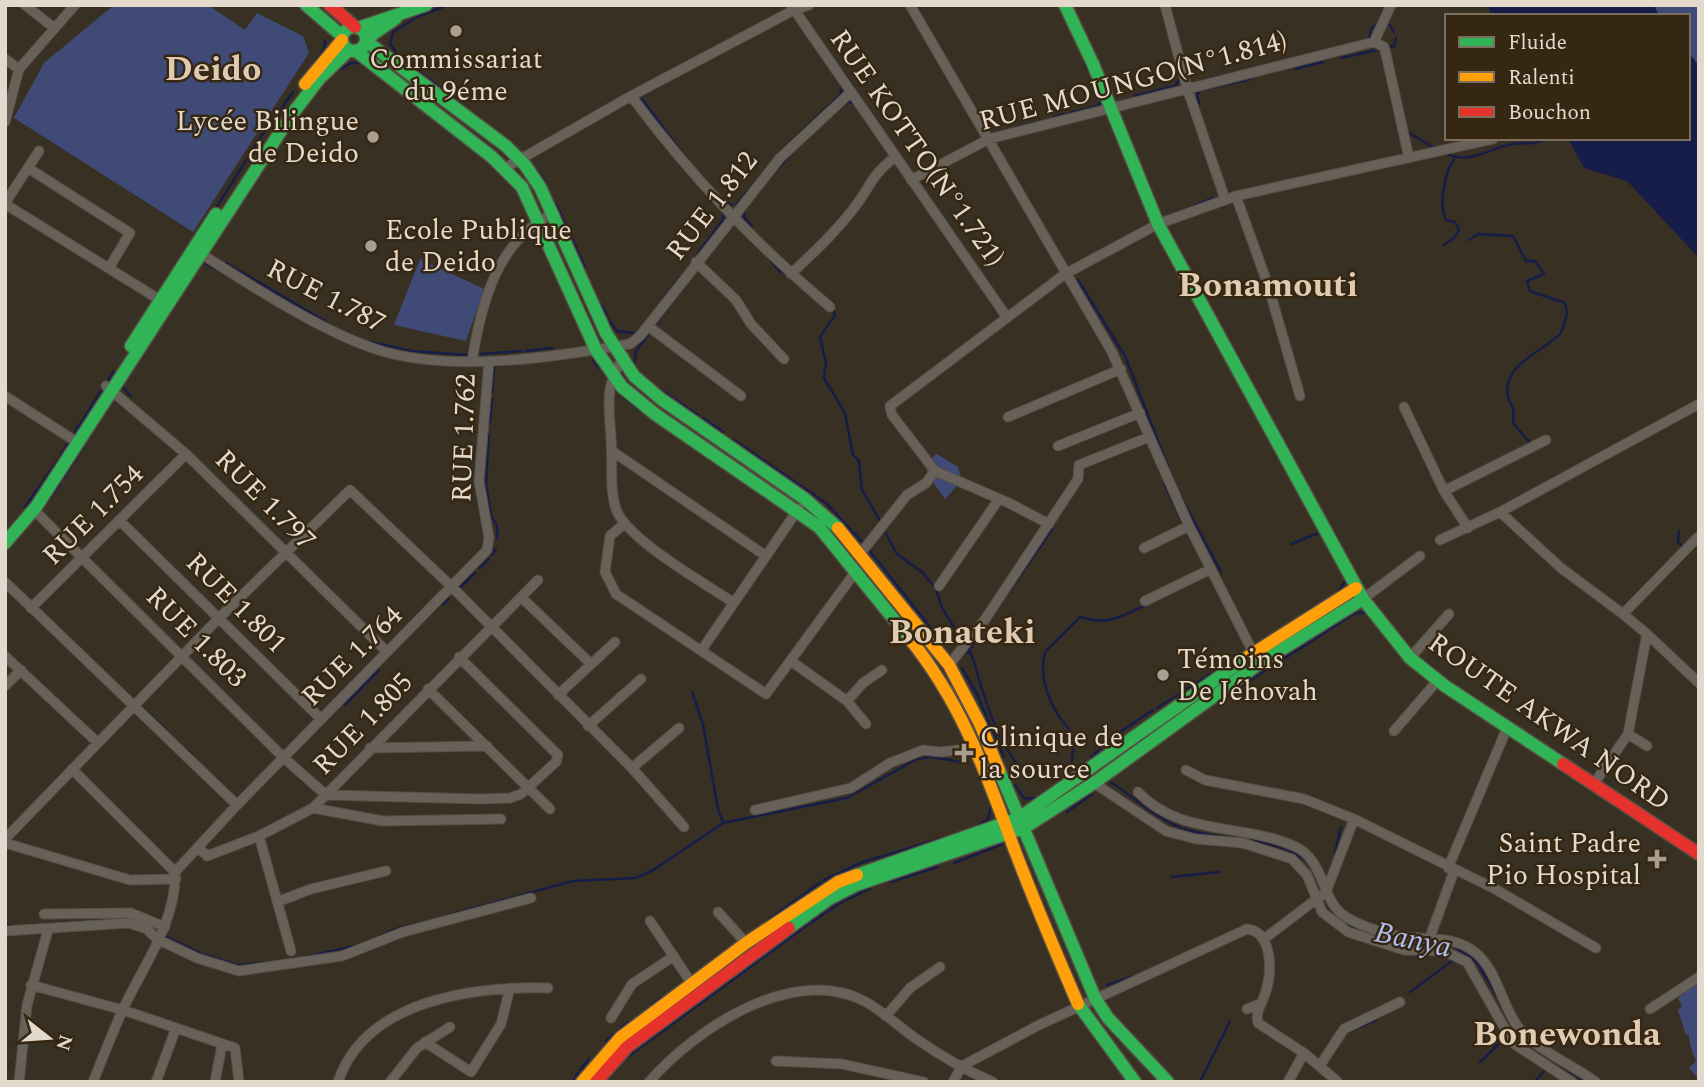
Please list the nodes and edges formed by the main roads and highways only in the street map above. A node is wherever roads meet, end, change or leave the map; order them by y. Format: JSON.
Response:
{"nodes":[{"id":1,"x":306,"y":5,"type":"edge"},
{"id":2,"x":330,"y":5,"type":"edge"},
{"id":3,"x":1065,"y":5,"type":"edge"},
{"id":4,"x":420,"y":6,"type":"edge"},
{"id":5,"x":361,"y":34,"type":"junction"},
{"id":6,"x":347,"y":44,"type":"junction"},
{"id":7,"x":196,"y":251,"type":"junction"},
{"id":8,"x":586,"y":288,"type":"junction"},
{"id":9,"x":571,"y":294,"type":"junction"},
{"id":10,"x":109,"y":389,"type":"junction"},
{"id":11,"x":5,"y":531,"type":"edge"},
{"id":12,"x":5,"y":543,"type":"edge"},
{"id":13,"x":1359,"y":593,"type":"junction"},
{"id":14,"x":1257,"y":658,"type":"junction"},
{"id":15,"x":1003,"y":798,"type":"junction"},
{"id":16,"x":1034,"y":808,"type":"junction"},
{"id":17,"x":1021,"y":823,"type":"junction"},
{"id":18,"x":1008,"y":829,"type":"junction"},
{"id":19,"x":985,"y":830,"type":"junction"},
{"id":20,"x":1699,"y":854,"type":"edge"},
{"id":21,"x":582,"y":1082,"type":"edge"},
{"id":22,"x":596,"y":1082,"type":"edge"},
{"id":23,"x":1135,"y":1082,"type":"edge"},
{"id":24,"x":1168,"y":1082,"type":"edge"}],
"edges":[{"from":1,"to":6,"type":"main road"},
{"from":2,"to":5,"type":"main road"},
{"from":3,"to":13,"type":"main road","name":"ROUTE AKWA NORD"},
{"from":4,"to":5,"type":"main road"},
{"from":5,"to":6,"type":"main road"},
{"from":5,"to":6,"type":"main road"},
{"from":5,"to":8,"type":"main road"},
{"from":6,"to":7,"type":"main road"},
{"from":6,"to":9,"type":"main road"},
{"from":7,"to":10,"type":"main road"},
{"from":7,"to":10,"type":"main road"},
{"from":8,"to":9,"type":"main road"},
{"from":8,"to":15,"type":"main road"},
{"from":9,"to":15,"type":"main road"},
{"from":10,"to":11,"type":"main road"},
{"from":10,"to":12,"type":"main road"},
{"from":13,"to":14,"type":"main road"},
{"from":13,"to":20,"type":"main road","name":"ROUTE AKWA NORD"},
{"from":14,"to":16,"type":"main road"},
{"from":14,"to":17,"type":"main road"},
{"from":15,"to":16,"type":"main road"},
{"from":15,"to":17,"type":"main road"},
{"from":15,"to":18,"type":"main road"},
{"from":15,"to":19,"type":"main road"},
{"from":16,"to":17,"type":"main road"},
{"from":17,"to":18,"type":"main road"},
{"from":17,"to":24,"type":"main road"},
{"from":18,"to":19,"type":"main road"},
{"from":18,"to":22,"type":"main road"},
{"from":18,"to":23,"type":"main road"},
{"from":19,"to":21,"type":"main road"}]}
